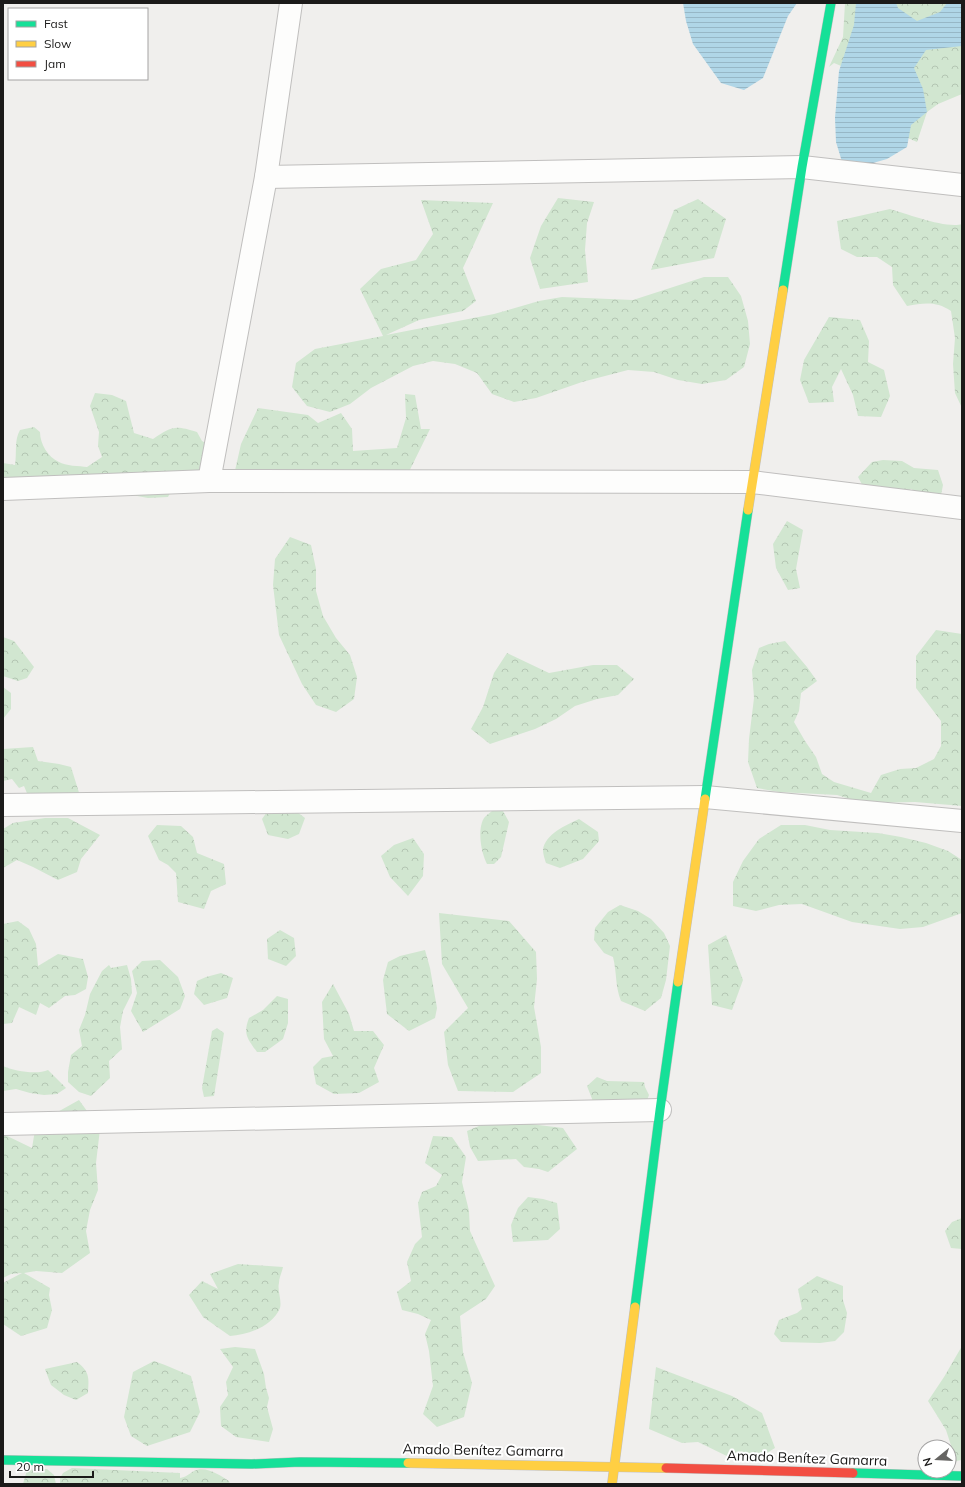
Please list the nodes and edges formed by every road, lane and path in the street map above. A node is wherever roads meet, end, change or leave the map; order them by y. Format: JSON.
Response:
{"nodes":[{"id":1,"x":290,"y":3,"type":"edge"},
{"id":2,"x":831,"y":3,"type":"edge"},
{"id":3,"x":802,"y":167,"type":"junction"},
{"id":4,"x":266,"y":177,"type":"junction"},
{"id":5,"x":962,"y":185,"type":"edge"},
{"id":6,"x":209,"y":481,"type":"junction"},
{"id":7,"x":752,"y":482,"type":"junction"},
{"id":8,"x":3,"y":489,"type":"edge"},
{"id":9,"x":962,"y":508,"type":"edge"},
{"id":10,"x":706,"y":796,"type":"junction"},
{"id":11,"x":3,"y":805,"type":"edge"},
{"id":12,"x":962,"y":821,"type":"edge"},
{"id":13,"x":660,"y":1110,"type":"junction"},
{"id":14,"x":3,"y":1124,"type":"edge"},
{"id":15,"x":3,"y":1460,"type":"edge"},
{"id":16,"x":614,"y":1467,"type":"junction"},
{"id":17,"x":962,"y":1476,"type":"edge"},
{"id":18,"x":612,"y":1484,"type":"edge"}],
"edges":[{"from":1,"to":4,"type":"street"},
{"from":2,"to":3,"type":"street"},
{"from":3,"to":4,"type":"street"},
{"from":3,"to":5,"type":"street"},
{"from":3,"to":7,"type":"street"},
{"from":4,"to":6,"type":"street"},
{"from":6,"to":7,"type":"street"},
{"from":6,"to":8,"type":"street"},
{"from":7,"to":9,"type":"street"},
{"from":7,"to":10,"type":"street"},
{"from":10,"to":11,"type":"street"},
{"from":10,"to":12,"type":"street"},
{"from":10,"to":13,"type":"street"},
{"from":13,"to":14,"type":"street"},
{"from":13,"to":16,"type":"street"},
{"from":15,"to":16,"type":"street","name":"Amado Benítez Gamarra"},
{"from":16,"to":17,"type":"street","name":"Amado Benítez Gamarra"},
{"from":16,"to":18,"type":"street"}]}
